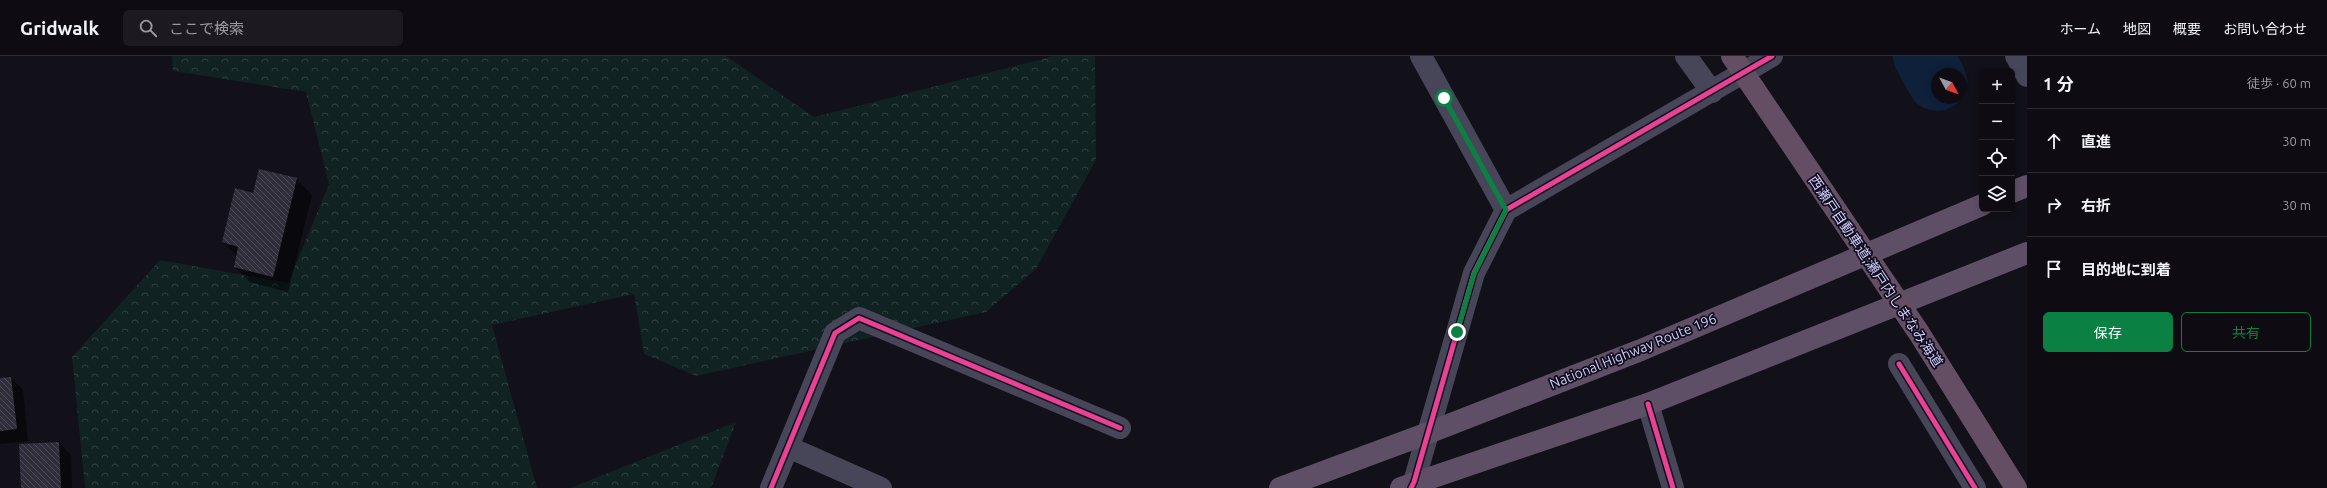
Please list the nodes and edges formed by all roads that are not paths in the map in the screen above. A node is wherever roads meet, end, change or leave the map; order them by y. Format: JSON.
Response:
{"nodes":[{"id":1,"x":1421,"y":56,"type":"edge"},
{"id":2,"x":1686,"y":56,"type":"edge"},
{"id":3,"x":1732,"y":56,"type":"edge"},
{"id":4,"x":1772,"y":56,"type":"edge"},
{"id":5,"x":2016,"y":56,"type":"edge"},
{"id":6,"x":2027,"y":76,"type":"edge"},
{"id":7,"x":1712,"y":92,"type":"junction"},
{"id":8,"x":2027,"y":186,"type":"edge"},
{"id":9,"x":2015,"y":191,"type":"edge"},
{"id":10,"x":1979,"y":206,"type":"edge"},
{"id":11,"x":1506,"y":210,"type":"junction"},
{"id":12,"x":2027,"y":254,"type":"edge"},
{"id":13,"x":1899,"y":364,"type":"dead end"},
{"id":14,"x":1648,"y":404,"type":"junction"},
{"id":15,"x":1120,"y":428,"type":"dead end"},
{"id":16,"x":1428,"y":433,"type":"junction"},
{"id":17,"x":788,"y":447,"type":"junction"},
{"id":18,"x":1419,"y":485,"type":"edge"},
{"id":19,"x":771,"y":488,"type":"edge"},
{"id":20,"x":881,"y":488,"type":"edge"},
{"id":21,"x":1280,"y":488,"type":"edge"},
{"id":22,"x":1673,"y":488,"type":"edge"},
{"id":23,"x":1975,"y":488,"type":"edge"},
{"id":24,"x":2016,"y":488,"type":"edge"}],
"edges":[{"from":1,"to":11,"type":"street"},
{"from":2,"to":7,"type":"street"},
{"from":3,"to":24,"type":"highway","name":"西瀬戸自動車道;瀬戸内しまなみ海道","bridge":true},
{"from":4,"to":7,"type":"street"},
{"from":5,"to":6,"type":"street"},
{"from":7,"to":11,"type":"street"},
{"from":8,"to":9,"type":"highway"},
{"from":10,"to":16,"type":"highway","name":"National Highway Route 196"},
{"from":11,"to":16,"type":"street"},
{"from":12,"to":14,"type":"highway"},
{"from":13,"to":23,"type":"street"},
{"from":14,"to":18,"type":"highway"},
{"from":14,"to":22,"type":"street"},
{"from":15,"to":17,"type":"street"},
{"from":16,"to":18,"type":"street"},
{"from":16,"to":21,"type":"highway","name":"National Highway Route 196"},
{"from":17,"to":19,"type":"street"},
{"from":17,"to":20,"type":"street"}]}
